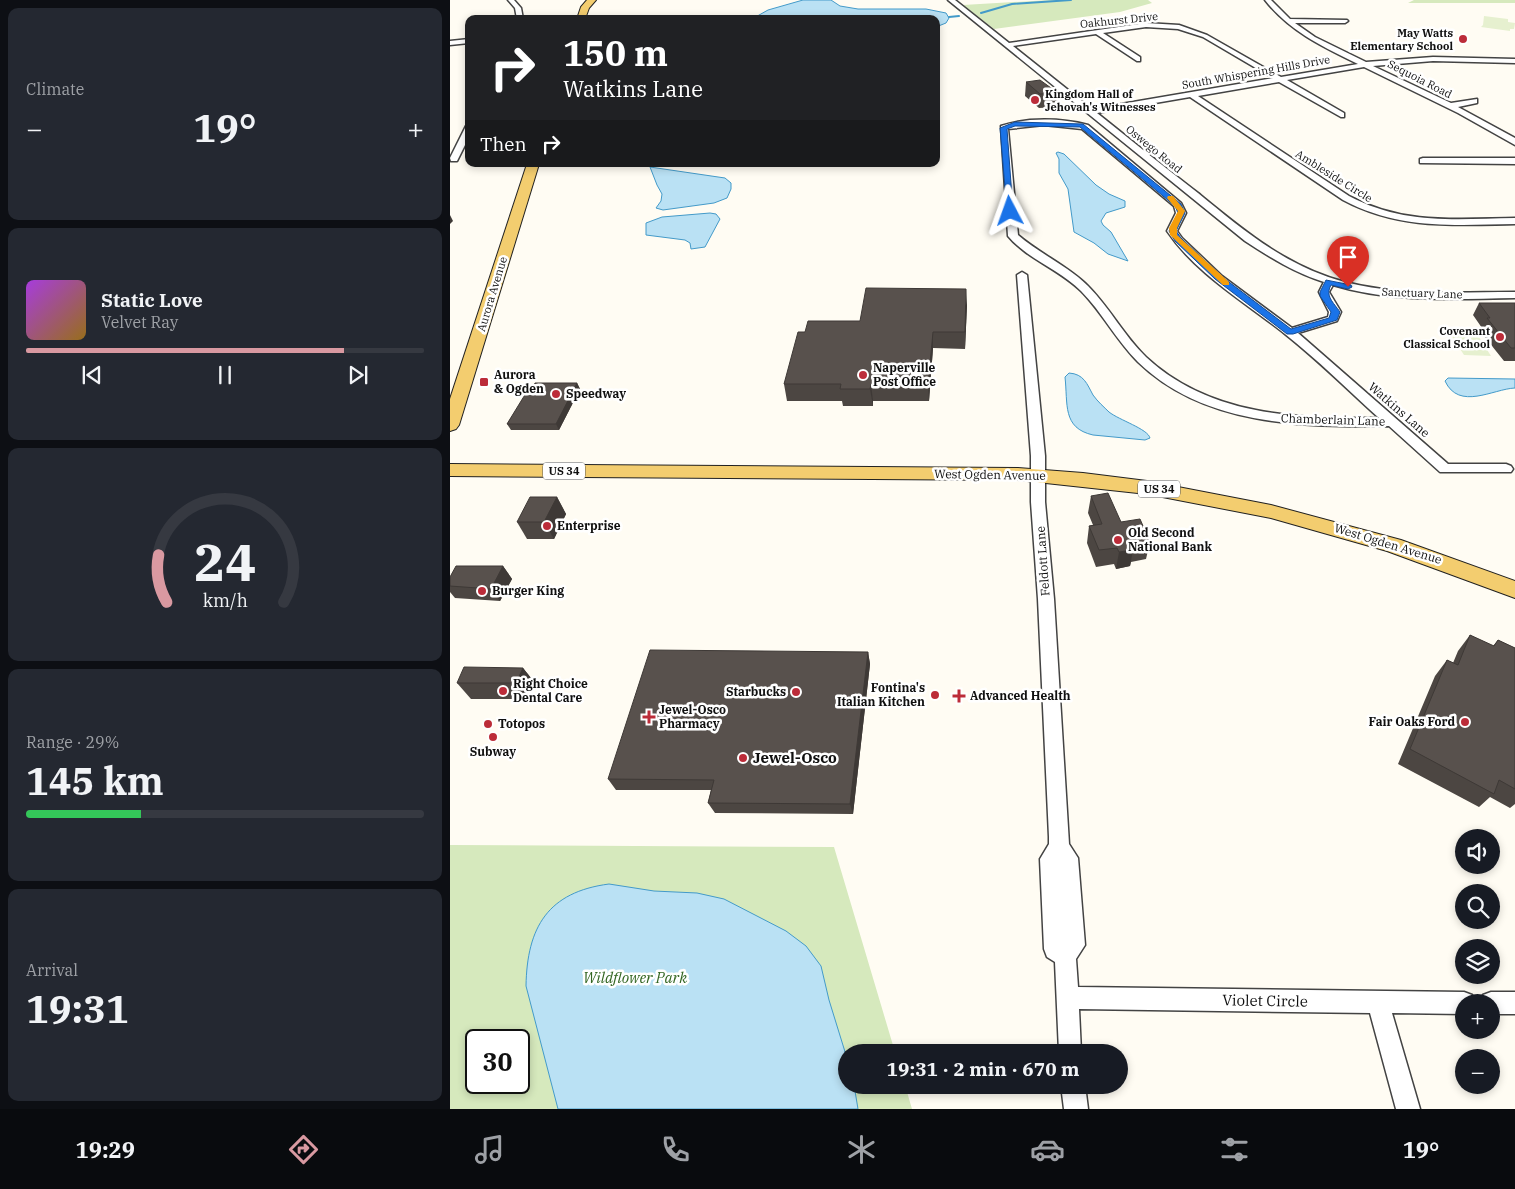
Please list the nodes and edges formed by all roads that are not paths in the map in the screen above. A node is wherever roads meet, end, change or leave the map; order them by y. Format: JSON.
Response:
{"nodes":[{"id":1,"x":511,"y":0,"type":"edge"},
{"id":2,"x":951,"y":0,"type":"edge"},
{"id":3,"x":1268,"y":0,"type":"edge"},
{"id":4,"x":587,"y":2,"type":"edge"},
{"id":5,"x":519,"y":15,"type":"edge"},
{"id":6,"x":582,"y":15,"type":"edge"},
{"id":7,"x":1180,"y":16,"type":"dead end"},
{"id":8,"x":1345,"y":21,"type":"dead end"},
{"id":9,"x":1289,"y":22,"type":"junction"},
{"id":10,"x":1174,"y":26,"type":"junction"},
{"id":11,"x":1097,"y":32,"type":"junction"},
{"id":12,"x":465,"y":41,"type":"edge"},
{"id":13,"x":450,"y":43,"type":"edge"},
{"id":14,"x":1007,"y":45,"type":"junction"},
{"id":15,"x":1136,"y":59,"type":"dead end"},
{"id":16,"x":1515,"y":61,"type":"edge"},
{"id":17,"x":1366,"y":65,"type":"junction"},
{"id":18,"x":1280,"y":80,"type":"junction"},
{"id":19,"x":1190,"y":94,"type":"junction"},
{"id":20,"x":1474,"y":102,"type":"dead end"},
{"id":21,"x":1449,"y":106,"type":"junction"},
{"id":22,"x":1090,"y":112,"type":"junction"},
{"id":23,"x":1342,"y":115,"type":"dead end"},
{"id":24,"x":465,"y":135,"type":"edge"},
{"id":25,"x":1515,"y":142,"type":"edge"},
{"id":26,"x":465,"y":157,"type":"edge"},
{"id":27,"x":452,"y":159,"type":"edge"},
{"id":28,"x":1423,"y":161,"type":"dead end"},
{"id":29,"x":1515,"y":161,"type":"edge"},
{"id":30,"x":532,"y":167,"type":"edge"},
{"id":31,"x":1515,"y":221,"type":"edge"},
{"id":32,"x":1022,"y":275,"type":"dead end"},
{"id":33,"x":1329,"y":282,"type":"junction"},
{"id":34,"x":1083,"y":287,"type":"joint"},
{"id":35,"x":1515,"y":295,"type":"edge"},
{"id":36,"x":1290,"y":332,"type":"junction"},
{"id":37,"x":1392,"y":422,"type":"junction"},
{"id":38,"x":450,"y":425,"type":"edge"},
{"id":39,"x":1506,"y":469,"type":"dead end"},
{"id":40,"x":450,"y":470,"type":"edge"},
{"id":41,"x":1039,"y":476,"type":"junction"},
{"id":42,"x":1515,"y":590,"type":"edge"},
{"id":43,"x":1067,"y":998,"type":"junction"},
{"id":44,"x":1378,"y":1002,"type":"junction"},
{"id":45,"x":1455,"y":1003,"type":"edge"},
{"id":46,"x":1500,"y":1003,"type":"edge"},
{"id":47,"x":1515,"y":1004,"type":"edge"},
{"id":48,"x":1070,"y":1044,"type":"edge"},
{"id":49,"x":1074,"y":1094,"type":"edge"},
{"id":50,"x":1076,"y":1109,"type":"edge"},
{"id":51,"x":1408,"y":1109,"type":"edge"}],
"edges":[{"from":1,"to":5,"type":"street"},
{"from":2,"to":14,"type":"street","name":"Oswego Road"},
{"from":3,"to":9,"type":"street","name":"Sequoia Road"},
{"from":4,"to":6,"type":"main road"},
{"from":7,"to":10,"type":"street"},
{"from":8,"to":9,"type":"street"},
{"from":9,"to":17,"type":"street","name":"Sequoia Road"},
{"from":10,"to":11,"type":"street","name":"Oakhurst Drive"},
{"from":10,"to":18,"type":"street","name":"Oakhurst Drive"},
{"from":11,"to":14,"type":"street","name":"Oakhurst Drive"},
{"from":11,"to":15,"type":"street"},
{"from":12,"to":13,"type":"street"},
{"from":14,"to":22,"type":"street","name":"Oswego Road"},
{"from":16,"to":17,"type":"street","name":"South Whispering Hills Drive"},
{"from":17,"to":18,"type":"street","name":"South Whispering Hills Drive"},
{"from":17,"to":21,"type":"street","name":"Sequoia Road"},
{"from":18,"to":19,"type":"street","name":"South Whispering Hills Drive"},
{"from":18,"to":23,"type":"street","name":"Oakhurst Drive"},
{"from":19,"to":22,"type":"street","name":"South Whispering Hills Drive"},
{"from":19,"to":31,"type":"street","name":"Ambleside Circle"},
{"from":20,"to":21,"type":"street"},
{"from":21,"to":25,"type":"street","name":"Sequoia Road"},
{"from":22,"to":33,"type":"street","name":"Oswego Road"},
{"from":24,"to":27,"type":"street"},
{"from":26,"to":27,"type":"street"},
{"from":28,"to":29,"type":"street"},
{"from":30,"to":38,"type":"main road","name":"Aurora Avenue"},
{"from":32,"to":41,"type":"street","name":"Feldott Lane"},
{"from":33,"to":35,"type":"street","name":"Sanctuary Lane"},
{"from":33,"to":36,"type":"street"},
{"from":34,"to":36,"type":"street","name":"Watkins Lane"},
{"from":34,"to":37,"type":"street","name":"Chamberlain Lane"},
{"from":36,"to":37,"type":"street","name":"Watkins Lane"},
{"from":37,"to":39,"type":"street","name":"Watkins Lane"},
{"from":40,"to":41,"type":"main road","name":"West Ogden Avenue","number":"US 34"},
{"from":41,"to":42,"type":"main road","name":"West Ogden Avenue","number":"US 34"},
{"from":41,"to":43,"type":"street","name":"Feldott Lane"},
{"from":43,"to":44,"type":"street","name":"Violet Circle"},
{"from":43,"to":48,"type":"street","name":"Feldott Lane"},
{"from":44,"to":45,"type":"street","name":"Violet Circle"},
{"from":44,"to":51,"type":"street"},
{"from":46,"to":47,"type":"street"},
{"from":49,"to":50,"type":"street"}]}
